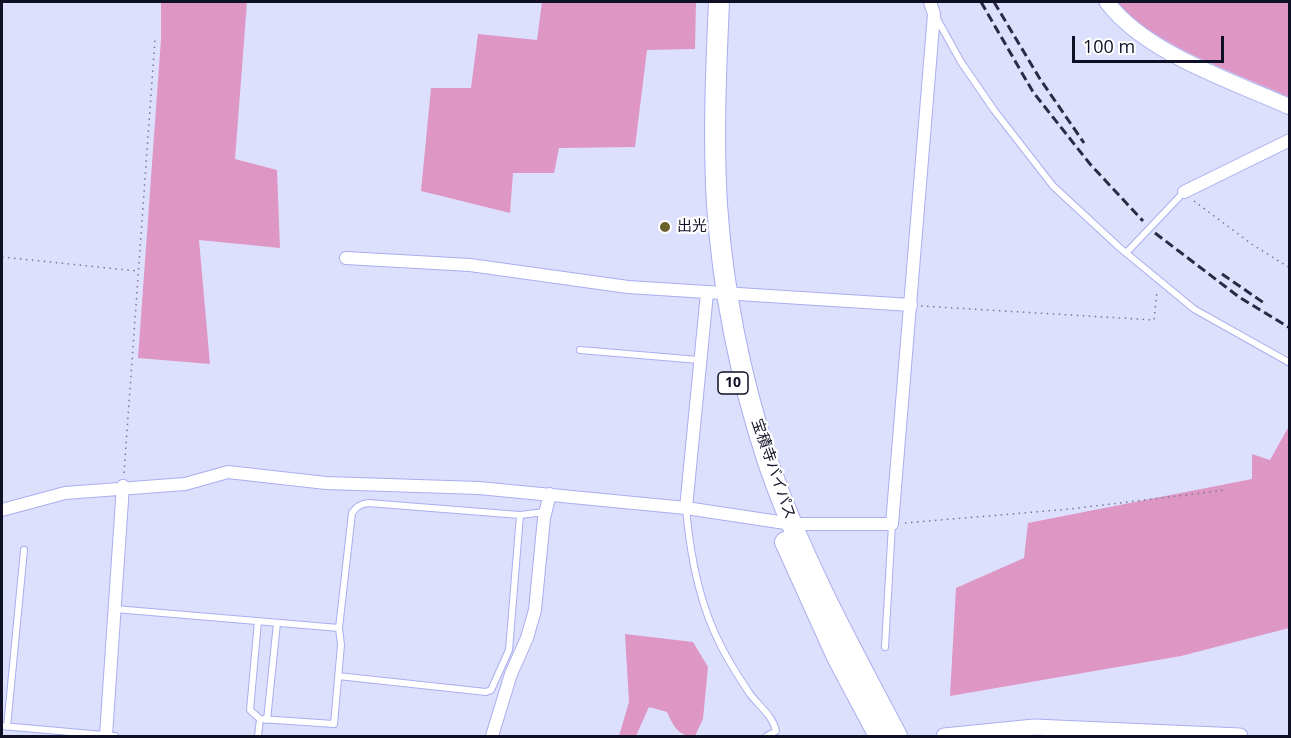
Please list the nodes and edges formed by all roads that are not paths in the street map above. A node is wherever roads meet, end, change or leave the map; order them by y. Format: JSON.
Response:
{"nodes":[{"id":1,"x":709,"y":2,"type":"edge"},
{"id":2,"x":719,"y":2,"type":"edge"},
{"id":3,"x":930,"y":2,"type":"edge"},
{"id":4,"x":1107,"y":2,"type":"edge"},
{"id":5,"x":934,"y":14,"type":"junction"},
{"id":6,"x":1290,"y":106,"type":"edge"},
{"id":7,"x":1290,"y":140,"type":"edge"},
{"id":8,"x":1184,"y":192,"type":"joint"},
{"id":9,"x":1126,"y":253,"type":"junction"},
{"id":10,"x":346,"y":258,"type":"dead end"},
{"id":11,"x":717,"y":293,"type":"junction"},
{"id":12,"x":911,"y":305,"type":"junction"},
{"id":13,"x":580,"y":350,"type":"dead end"},
{"id":14,"x":699,"y":360,"type":"junction"},
{"id":15,"x":1290,"y":363,"type":"edge"},
{"id":16,"x":123,"y":486,"type":"junction"},
{"id":17,"x":550,"y":494,"type":"junction"},
{"id":18,"x":686,"y":508,"type":"junction"},
{"id":19,"x":2,"y":510,"type":"edge"},
{"id":20,"x":546,"y":512,"type":"junction"},
{"id":21,"x":520,"y":514,"type":"junction"},
{"id":22,"x":784,"y":523,"type":"junction"},
{"id":23,"x":892,"y":524,"type":"junction"},
{"id":24,"x":24,"y":550,"type":"dead end"},
{"id":25,"x":115,"y":609,"type":"junction"},
{"id":26,"x":258,"y":621,"type":"junction"},
{"id":27,"x":277,"y":623,"type":"junction"},
{"id":28,"x":339,"y":628,"type":"junction"},
{"id":29,"x":885,"y":647,"type":"dead end"},
{"id":30,"x":338,"y":676,"type":"junction"},
{"id":31,"x":264,"y":720,"type":"junction"},
{"id":32,"x":4,"y":727,"type":"edge"},
{"id":33,"x":1034,"y":732,"type":"edge"},
{"id":34,"x":110,"y":736,"type":"edge"},
{"id":35,"x":258,"y":736,"type":"edge"},
{"id":36,"x":492,"y":736,"type":"edge"},
{"id":37,"x":767,"y":736,"type":"edge"},
{"id":38,"x":879,"y":736,"type":"edge"},
{"id":39,"x":897,"y":736,"type":"edge"},
{"id":40,"x":945,"y":736,"type":"edge"},
{"id":41,"x":1240,"y":736,"type":"edge"}],
"edges":[{"from":1,"to":11,"type":"main road","name":"宝積寺バイパス","number":"10"},
{"from":2,"to":11,"type":"main road","name":"宝積寺バイパス","number":"10"},
{"from":3,"to":5,"type":"street"},
{"from":4,"to":6,"type":"street"},
{"from":5,"to":9,"type":"lane"},
{"from":5,"to":12,"type":"street"},
{"from":7,"to":8,"type":"street"},
{"from":8,"to":9,"type":"lane"},
{"from":9,"to":15,"type":"lane"},
{"from":10,"to":11,"type":"street"},
{"from":11,"to":12,"type":"street"},
{"from":11,"to":14,"type":"street"},
{"from":11,"to":22,"type":"main road","name":"宝積寺バイパス","number":"10"},
{"from":12,"to":23,"type":"street"},
{"from":13,"to":14,"type":"lane"},
{"from":14,"to":18,"type":"street"},
{"from":16,"to":17,"type":"street"},
{"from":16,"to":19,"type":"street"},
{"from":16,"to":25,"type":"street"},
{"from":17,"to":18,"type":"street"},
{"from":17,"to":20,"type":"street"},
{"from":18,"to":22,"type":"street"},
{"from":18,"to":37,"type":"lane"},
{"from":20,"to":21,"type":"lane"},
{"from":20,"to":36,"type":"street"},
{"from":21,"to":28,"type":"lane"},
{"from":21,"to":30,"type":"lane"},
{"from":22,"to":23,"type":"street"},
{"from":22,"to":38,"type":"main road","name":"宝積寺バイパス","number":"10"},
{"from":22,"to":39,"type":"main road","name":"宝積寺バイパス","number":"10"},
{"from":23,"to":29,"type":"lane"},
{"from":24,"to":32,"type":"lane"},
{"from":25,"to":26,"type":"lane"},
{"from":25,"to":34,"type":"street"},
{"from":26,"to":27,"type":"lane"},
{"from":26,"to":31,"type":"lane"},
{"from":27,"to":28,"type":"lane"},
{"from":27,"to":31,"type":"lane"},
{"from":28,"to":30,"type":"lane"},
{"from":30,"to":31,"type":"lane"},
{"from":31,"to":35,"type":"lane"},
{"from":32,"to":34,"type":"lane"},
{"from":33,"to":40,"type":"street"},
{"from":33,"to":41,"type":"street"}]}
